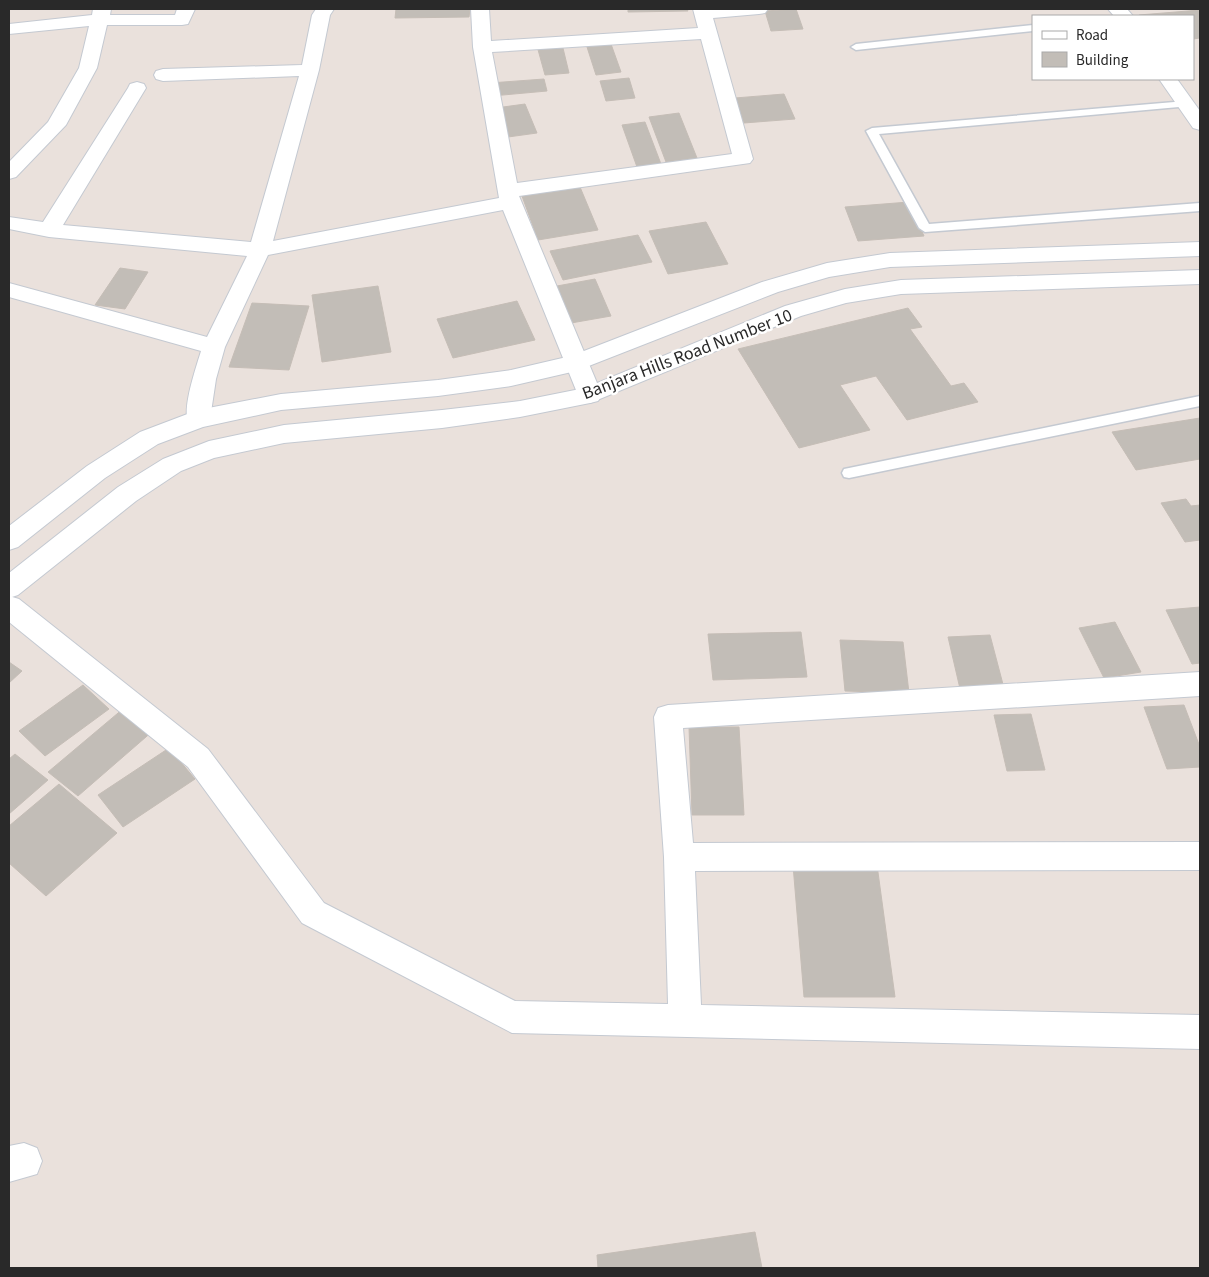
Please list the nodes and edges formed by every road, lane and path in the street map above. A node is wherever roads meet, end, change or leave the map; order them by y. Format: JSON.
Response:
{"nodes":[{"id":1,"x":186,"y":9,"type":"edge"},
{"id":2,"x":325,"y":9,"type":"edge"},
{"id":3,"x":480,"y":9,"type":"edge"},
{"id":4,"x":759,"y":9,"type":"edge"},
{"id":5,"x":702,"y":11,"type":"edge"},
{"id":6,"x":101,"y":14,"type":"edge"},
{"id":7,"x":1032,"y":28,"type":"edge"},
{"id":8,"x":9,"y":29,"type":"edge"},
{"id":9,"x":709,"y":33,"type":"junction"},
{"id":10,"x":482,"y":47,"type":"junction"},
{"id":11,"x":856,"y":47,"type":"dead end"},
{"id":12,"x":310,"y":70,"type":"junction"},
{"id":13,"x":163,"y":75,"type":"dead end"},
{"id":14,"x":1169,"y":80,"type":"edge"},
{"id":15,"x":137,"y":88,"type":"dead end"},
{"id":16,"x":1186,"y":104,"type":"junction"},
{"id":17,"x":1200,"y":124,"type":"edge"},
{"id":18,"x":9,"y":173,"type":"edge"},
{"id":19,"x":508,"y":197,"type":"junction"},
{"id":20,"x":1200,"y":207,"type":"edge"},
{"id":21,"x":9,"y":223,"type":"edge"},
{"id":22,"x":49,"y":230,"type":"junction"},
{"id":23,"x":1200,"y":249,"type":"edge"},
{"id":24,"x":260,"y":250,"type":"junction"},
{"id":25,"x":1200,"y":278,"type":"edge"},
{"id":26,"x":9,"y":290,"type":"edge"},
{"id":27,"x":214,"y":347,"type":"junction"},
{"id":28,"x":576,"y":363,"type":"junction"},
{"id":29,"x":590,"y":394,"type":"junction"},
{"id":30,"x":1200,"y":401,"type":"edge"},
{"id":31,"x":198,"y":419,"type":"junction"},
{"id":32,"x":849,"y":473,"type":"dead end"},
{"id":33,"x":9,"y":540,"type":"edge"},
{"id":34,"x":9,"y":588,"type":"edge"},
{"id":35,"x":9,"y":607,"type":"edge"},
{"id":36,"x":1200,"y":684,"type":"edge"},
{"id":37,"x":1200,"y":856,"type":"edge"},
{"id":38,"x":679,"y":857,"type":"junction"},
{"id":39,"x":685,"y":1022,"type":"junction"},
{"id":40,"x":1200,"y":1032,"type":"edge"}],
"edges":[{"from":1,"to":6,"type":"street"},
{"from":2,"to":12,"type":"street"},
{"from":3,"to":10,"type":"street"},
{"from":4,"to":5,"type":"street"},
{"from":5,"to":9,"type":"street"},
{"from":6,"to":8,"type":"street"},
{"from":6,"to":18,"type":"street"},
{"from":7,"to":11,"type":"lane"},
{"from":9,"to":10,"type":"street"},
{"from":9,"to":19,"type":"street"},
{"from":10,"to":19,"type":"street"},
{"from":12,"to":13,"type":"street"},
{"from":12,"to":24,"type":"street"},
{"from":14,"to":16,"type":"street"},
{"from":15,"to":22,"type":"street"},
{"from":16,"to":17,"type":"street"},
{"from":16,"to":20,"type":"lane"},
{"from":19,"to":24,"type":"street"},
{"from":19,"to":28,"type":"street"},
{"from":21,"to":22,"type":"street"},
{"from":22,"to":24,"type":"street"},
{"from":23,"to":28,"type":"street","name":"Banjara Hills Road Number 10"},
{"from":24,"to":27,"type":"street"},
{"from":25,"to":29,"type":"street","name":"Banjara Hills Road Number 10"},
{"from":26,"to":27,"type":"street"},
{"from":27,"to":31,"type":"street"},
{"from":28,"to":29,"type":"street"},
{"from":28,"to":31,"type":"street","name":"Banjara Hills Road Number 10"},
{"from":29,"to":34,"type":"street","name":"Banjara Hills Road Number 10"},
{"from":30,"to":32,"type":"lane"},
{"from":31,"to":33,"type":"street","name":"Banjara Hills Road Number 10"},
{"from":35,"to":39,"type":"street"},
{"from":36,"to":38,"type":"street"},
{"from":37,"to":38,"type":"street"},
{"from":38,"to":39,"type":"street"},
{"from":39,"to":40,"type":"street"}]}
